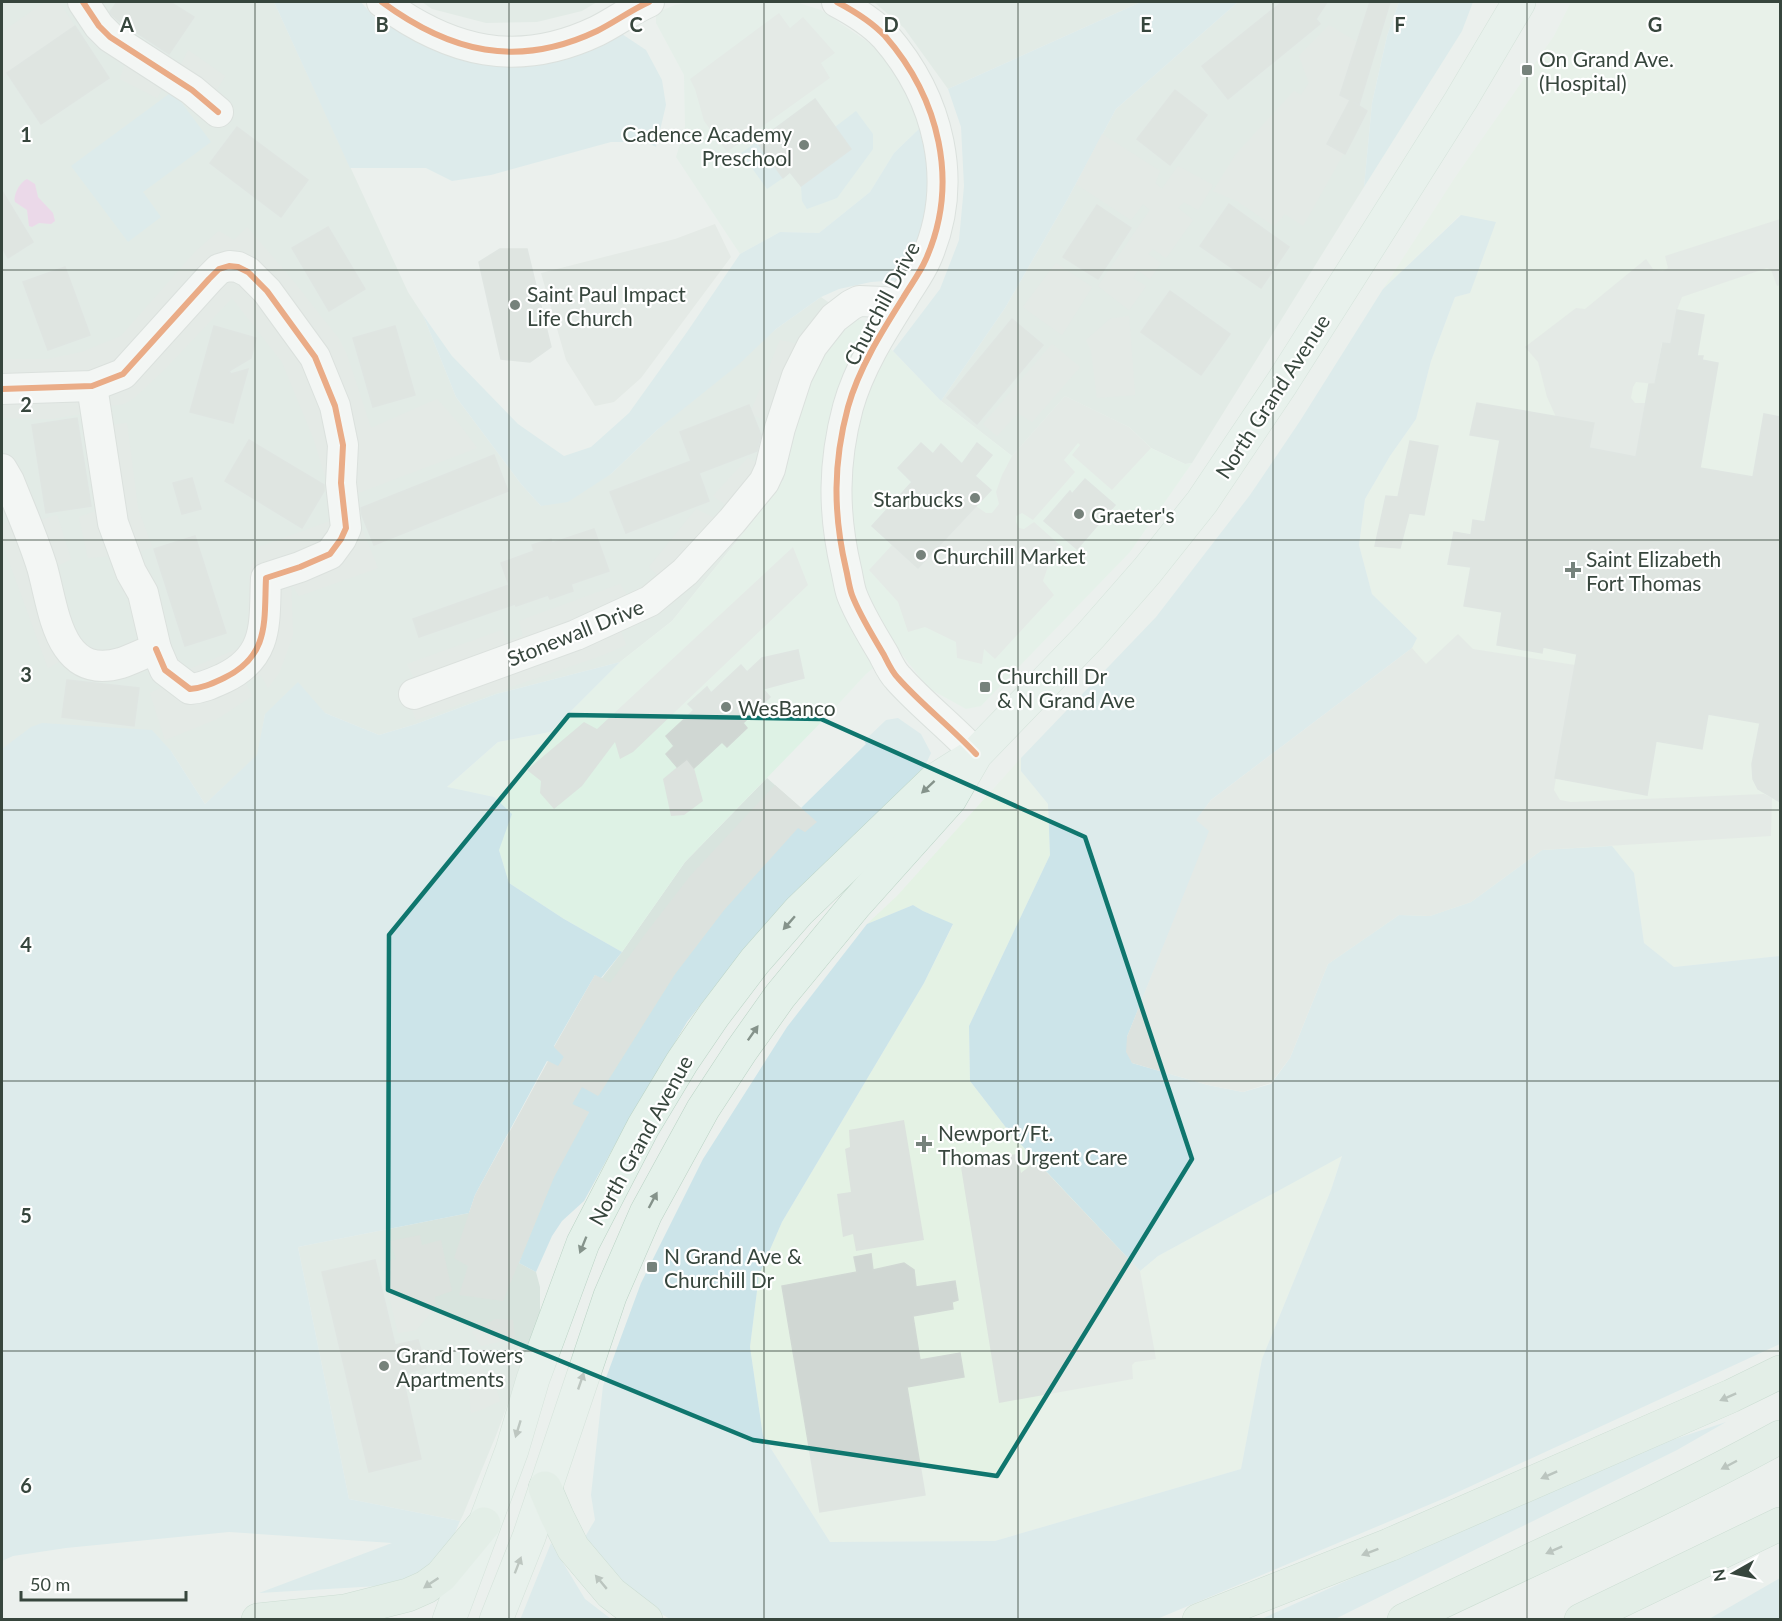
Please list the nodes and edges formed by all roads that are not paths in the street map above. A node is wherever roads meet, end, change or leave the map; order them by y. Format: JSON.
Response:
{"nodes":[{"id":1,"x":83,"y":2,"type":"edge"},
{"id":2,"x":382,"y":2,"type":"edge"},
{"id":3,"x":650,"y":2,"type":"edge"},
{"id":4,"x":1519,"y":2,"type":"edge"},
{"id":5,"x":855,"y":6,"type":"edge"},
{"id":6,"x":218,"y":112,"type":"dead end"},
{"id":7,"x":898,"y":305,"type":"junction"},
{"id":8,"x":92,"y":386,"type":"junction"},
{"id":9,"x":2,"y":389,"type":"edge"},
{"id":10,"x":2,"y":469,"type":"edge"},
{"id":11,"x":156,"y":649,"type":"junction"},
{"id":12,"x":414,"y":694,"type":"dead end"},
{"id":13,"x":976,"y":754,"type":"junction"},
{"id":14,"x":1780,"y":1372,"type":"edge"},
{"id":15,"x":1780,"y":1437,"type":"edge"},
{"id":16,"x":545,"y":1488,"type":"junction"},
{"id":17,"x":484,"y":1524,"type":"junction"},
{"id":18,"x":1780,"y":1524,"type":"edge"},
{"id":19,"x":1666,"y":1579,"type":"junction"},
{"id":20,"x":345,"y":1611,"type":"junction"},
{"id":21,"x":1205,"y":1618,"type":"edge"},
{"id":22,"x":258,"y":1620,"type":"edge"},
{"id":23,"x":384,"y":1620,"type":"edge"},
{"id":24,"x":449,"y":1620,"type":"edge"},
{"id":25,"x":496,"y":1620,"type":"edge"},
{"id":26,"x":645,"y":1620,"type":"edge"},
{"id":27,"x":1404,"y":1620,"type":"edge"},
{"id":28,"x":1581,"y":1620,"type":"edge"},
{"id":29,"x":1614,"y":1620,"type":"edge"}],
"edges":[{"from":1,"to":6,"type":"street"},
{"from":2,"to":3,"type":"street"},
{"from":4,"to":13,"type":"main road","name":"North Grand Avenue"},
{"from":5,"to":7,"type":"street","name":"Churchill Drive"},
{"from":7,"to":12,"type":"street","name":"Stonewall Drive"},
{"from":7,"to":13,"type":"street","name":"Churchill Drive"},
{"from":8,"to":9,"type":"street"},
{"from":8,"to":11,"type":"street"},
{"from":8,"to":11,"type":"street"},
{"from":10,"to":11,"type":"street"},
{"from":16,"to":13,"type":"main road","name":"North Grand Avenue","one_way":true},
{"from":13,"to":17,"type":"main road","name":"North Grand Avenue","one_way":true},
{"from":14,"to":21,"type":"highway","one_way":true},
{"from":15,"to":27,"type":"highway","one_way":true},
{"from":25,"to":16,"type":"main road","name":"North Grand Avenue","one_way":true},
{"from":26,"to":16,"type":"highway","one_way":true},
{"from":17,"to":20,"type":"highway","one_way":true},
{"from":17,"to":24,"type":"main road","name":"North Grand Avenue"},
{"from":18,"to":19,"type":"highway"},
{"from":19,"to":28,"type":"highway"},
{"from":19,"to":29,"type":"highway"},
{"from":20,"to":22,"type":"highway"},
{"from":20,"to":23,"type":"highway"}]}
